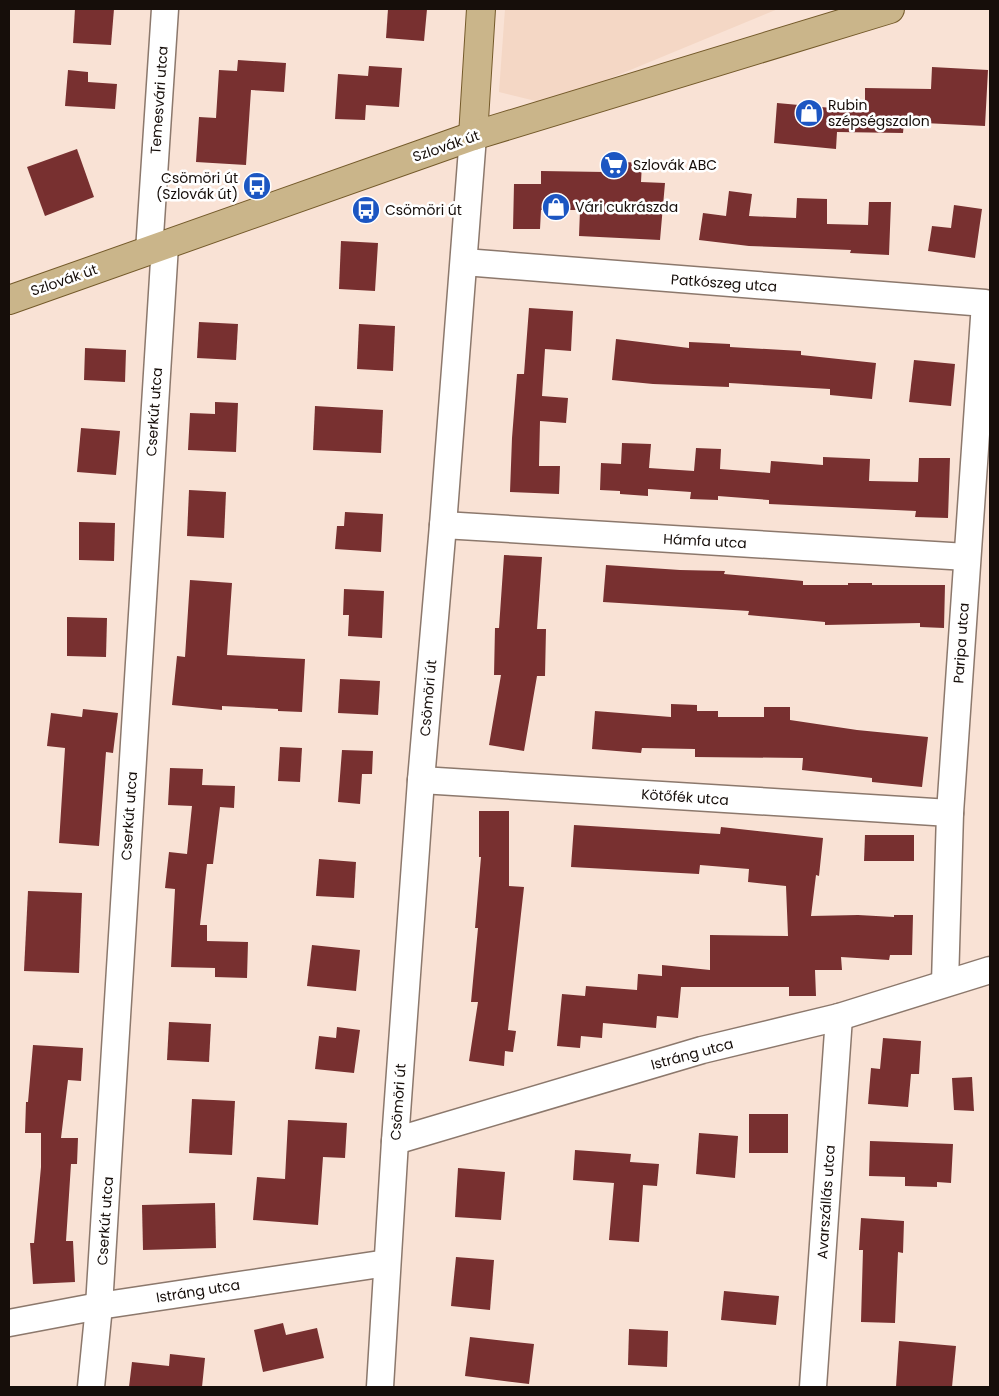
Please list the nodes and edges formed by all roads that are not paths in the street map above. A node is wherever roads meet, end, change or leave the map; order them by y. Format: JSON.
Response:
{"nodes":[{"id":1,"x":165,"y":9,"type":"edge"},
{"id":2,"x":481,"y":9,"type":"edge"},
{"id":3,"x":890,"y":9,"type":"edge"},
{"id":4,"x":473,"y":136,"type":"junction"},
{"id":5,"x":157,"y":248,"type":"junction"},
{"id":6,"x":464,"y":262,"type":"junction"},
{"id":7,"x":9,"y":300,"type":"edge"},
{"id":8,"x":985,"y":303,"type":"joint"},
{"id":9,"x":443,"y":525,"type":"junction"},
{"id":10,"x":967,"y":557,"type":"junction"},
{"id":11,"x":421,"y":780,"type":"junction"},
{"id":12,"x":950,"y":813,"type":"junction"},
{"id":13,"x":990,"y":970,"type":"edge"},
{"id":14,"x":944,"y":983,"type":"junction"},
{"id":15,"x":839,"y":1016,"type":"junction"},
{"id":16,"x":395,"y":1141,"type":"junction"},
{"id":17,"x":387,"y":1263,"type":"junction"},
{"id":18,"x":99,"y":1306,"type":"junction"},
{"id":19,"x":9,"y":1323,"type":"edge"},
{"id":20,"x":91,"y":1387,"type":"edge"},
{"id":21,"x":380,"y":1387,"type":"edge"},
{"id":22,"x":814,"y":1387,"type":"edge"}],
"edges":[{"from":1,"to":5,"type":"street","name":"Temesvári utca"},
{"from":2,"to":4,"type":"main road","name":"Csömöri út"},
{"from":3,"to":4,"type":"main road","name":"Szlovák út"},
{"from":4,"to":5,"type":"main road","name":"Szlovák út"},
{"from":4,"to":6,"type":"street","name":"Csömöri út"},
{"from":5,"to":7,"type":"main road","name":"Szlovák út"},
{"from":5,"to":18,"type":"street","name":"Cserkút utca"},
{"from":6,"to":8,"type":"street","name":"Patkószeg utca"},
{"from":6,"to":9,"type":"street","name":"Csömöri út"},
{"from":8,"to":10,"type":"street","name":"Paripa utca"},
{"from":9,"to":10,"type":"street","name":"Hámfa utca"},
{"from":9,"to":11,"type":"street","name":"Csömöri út"},
{"from":10,"to":12,"type":"street","name":"Paripa utca"},
{"from":11,"to":12,"type":"street","name":"Kötőfék utca"},
{"from":11,"to":16,"type":"street","name":"Csömöri út"},
{"from":12,"to":14,"type":"street","name":"Paripa utca"},
{"from":13,"to":14,"type":"street","name":"Istráng utca"},
{"from":14,"to":15,"type":"street","name":"Istráng utca"},
{"from":15,"to":16,"type":"street","name":"Istráng utca"},
{"from":15,"to":22,"type":"street","name":"Avarszállás utca"},
{"from":16,"to":17,"type":"street","name":"Csömöri út"},
{"from":17,"to":18,"type":"street","name":"Istráng utca"},
{"from":17,"to":21,"type":"street","name":"Csömöri út"},
{"from":18,"to":19,"type":"street","name":"Istráng utca"},
{"from":18,"to":20,"type":"street","name":"Cserkút utca"}]}
